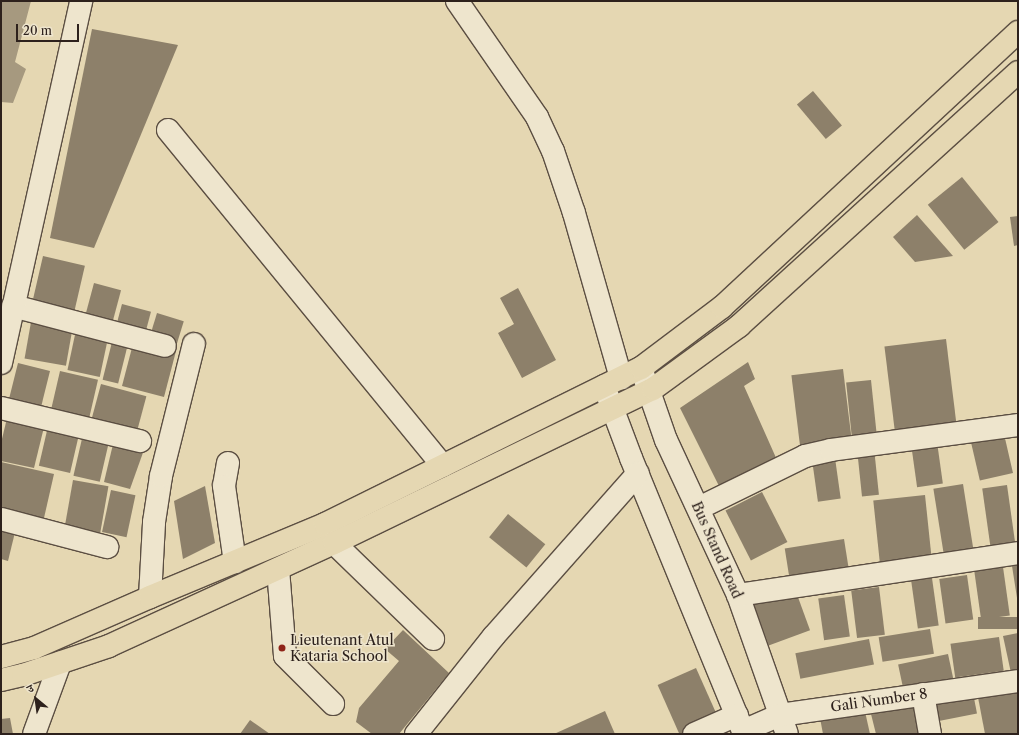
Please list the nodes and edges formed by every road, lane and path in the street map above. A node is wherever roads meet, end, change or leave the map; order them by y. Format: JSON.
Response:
{"nodes":[{"id":1,"x":81,"y":1,"type":"edge"},
{"id":2,"x":457,"y":1,"type":"edge"},
{"id":3,"x":1018,"y":32,"type":"edge"},
{"id":4,"x":1018,"y":72,"type":"edge"},
{"id":5,"x":168,"y":130,"type":"dead end"},
{"id":6,"x":13,"y":306,"type":"junction"},
{"id":7,"x":194,"y":344,"type":"dead end"},
{"id":8,"x":165,"y":346,"type":"dead end"},
{"id":9,"x":1,"y":363,"type":"edge"},
{"id":10,"x":641,"y":368,"type":"junction"},
{"id":11,"x":612,"y":382,"type":"junction"},
{"id":12,"x":649,"y":390,"type":"junction"},
{"id":13,"x":1,"y":408,"type":"edge"},
{"id":14,"x":612,"y":408,"type":"junction"},
{"id":15,"x":1018,"y":425,"type":"edge"},
{"id":16,"x":140,"y":441,"type":"dead end"},
{"id":17,"x":228,"y":463,"type":"dead end"},
{"id":18,"x":443,"y":466,"type":"junction"},
{"id":19,"x":638,"y":473,"type":"junction"},
{"id":20,"x":699,"y":508,"type":"junction"},
{"id":21,"x":1,"y":519,"type":"edge"},
{"id":22,"x":334,"y":543,"type":"junction"},
{"id":23,"x":107,"y":547,"type":"dead end"},
{"id":24,"x":1018,"y":553,"type":"edge"},
{"id":25,"x":235,"y":562,"type":"junction"},
{"id":26,"x":278,"y":568,"type":"junction"},
{"id":27,"x":738,"y":595,"type":"junction"},
{"id":28,"x":150,"y":597,"type":"junction"},
{"id":29,"x":433,"y":639,"type":"dead end"},
{"id":30,"x":1,"y":657,"type":"edge"},
{"id":31,"x":60,"y":663,"type":"junction"},
{"id":32,"x":1,"y":680,"type":"edge"},
{"id":33,"x":1018,"y":681,"type":"edge"},
{"id":34,"x":923,"y":694,"type":"junction"},
{"id":35,"x":333,"y":704,"type":"dead end"},
{"id":36,"x":784,"y":725,"type":"edge"},
{"id":37,"x":742,"y":727,"type":"edge"},
{"id":38,"x":34,"y":734,"type":"edge"},
{"id":39,"x":416,"y":734,"type":"edge"},
{"id":40,"x":694,"y":734,"type":"edge"},
{"id":41,"x":930,"y":734,"type":"edge"}],
"edges":[{"from":1,"to":6,"type":"street"},
{"from":2,"to":11,"type":"street"},
{"from":3,"to":10,"type":"main road"},
{"from":4,"to":12,"type":"main road"},
{"from":5,"to":18,"type":"street"},
{"from":6,"to":8,"type":"street"},
{"from":6,"to":9,"type":"street"},
{"from":7,"to":28,"type":"street"},
{"from":10,"to":11,"type":"main road"},
{"from":10,"to":12,"type":"street","name":"Bus Stand Road"},
{"from":11,"to":14,"type":"street"},
{"from":11,"to":18,"type":"main road"},
{"from":12,"to":14,"type":"main road"},
{"from":12,"to":20,"type":"street","name":"Bus Stand Road"},
{"from":13,"to":16,"type":"street"},
{"from":14,"to":19,"type":"street"},
{"from":14,"to":22,"type":"main road"},
{"from":15,"to":20,"type":"street"},
{"from":17,"to":25,"type":"street"},
{"from":18,"to":25,"type":"main road"},
{"from":19,"to":37,"type":"street"},
{"from":19,"to":39,"type":"street"},
{"from":20,"to":27,"type":"street","name":"Bus Stand Road"},
{"from":21,"to":23,"type":"street"},
{"from":22,"to":26,"type":"main road"},
{"from":22,"to":29,"type":"street"},
{"from":24,"to":27,"type":"street"},
{"from":25,"to":28,"type":"main road"},
{"from":26,"to":31,"type":"main road"},
{"from":26,"to":35,"type":"street"},
{"from":27,"to":36,"type":"street","name":"Bus Stand Road"},
{"from":28,"to":30,"type":"main road"},
{"from":31,"to":32,"type":"main road"},
{"from":31,"to":38,"type":"street"},
{"from":33,"to":34,"type":"street","name":"Gali Number 8"},
{"from":34,"to":36,"type":"street","name":"Gali Number 8"},
{"from":34,"to":41,"type":"street"},
{"from":36,"to":37,"type":"street","name":"Gali Number 8"},
{"from":37,"to":40,"type":"street","name":"Gali Number 8"}]}
